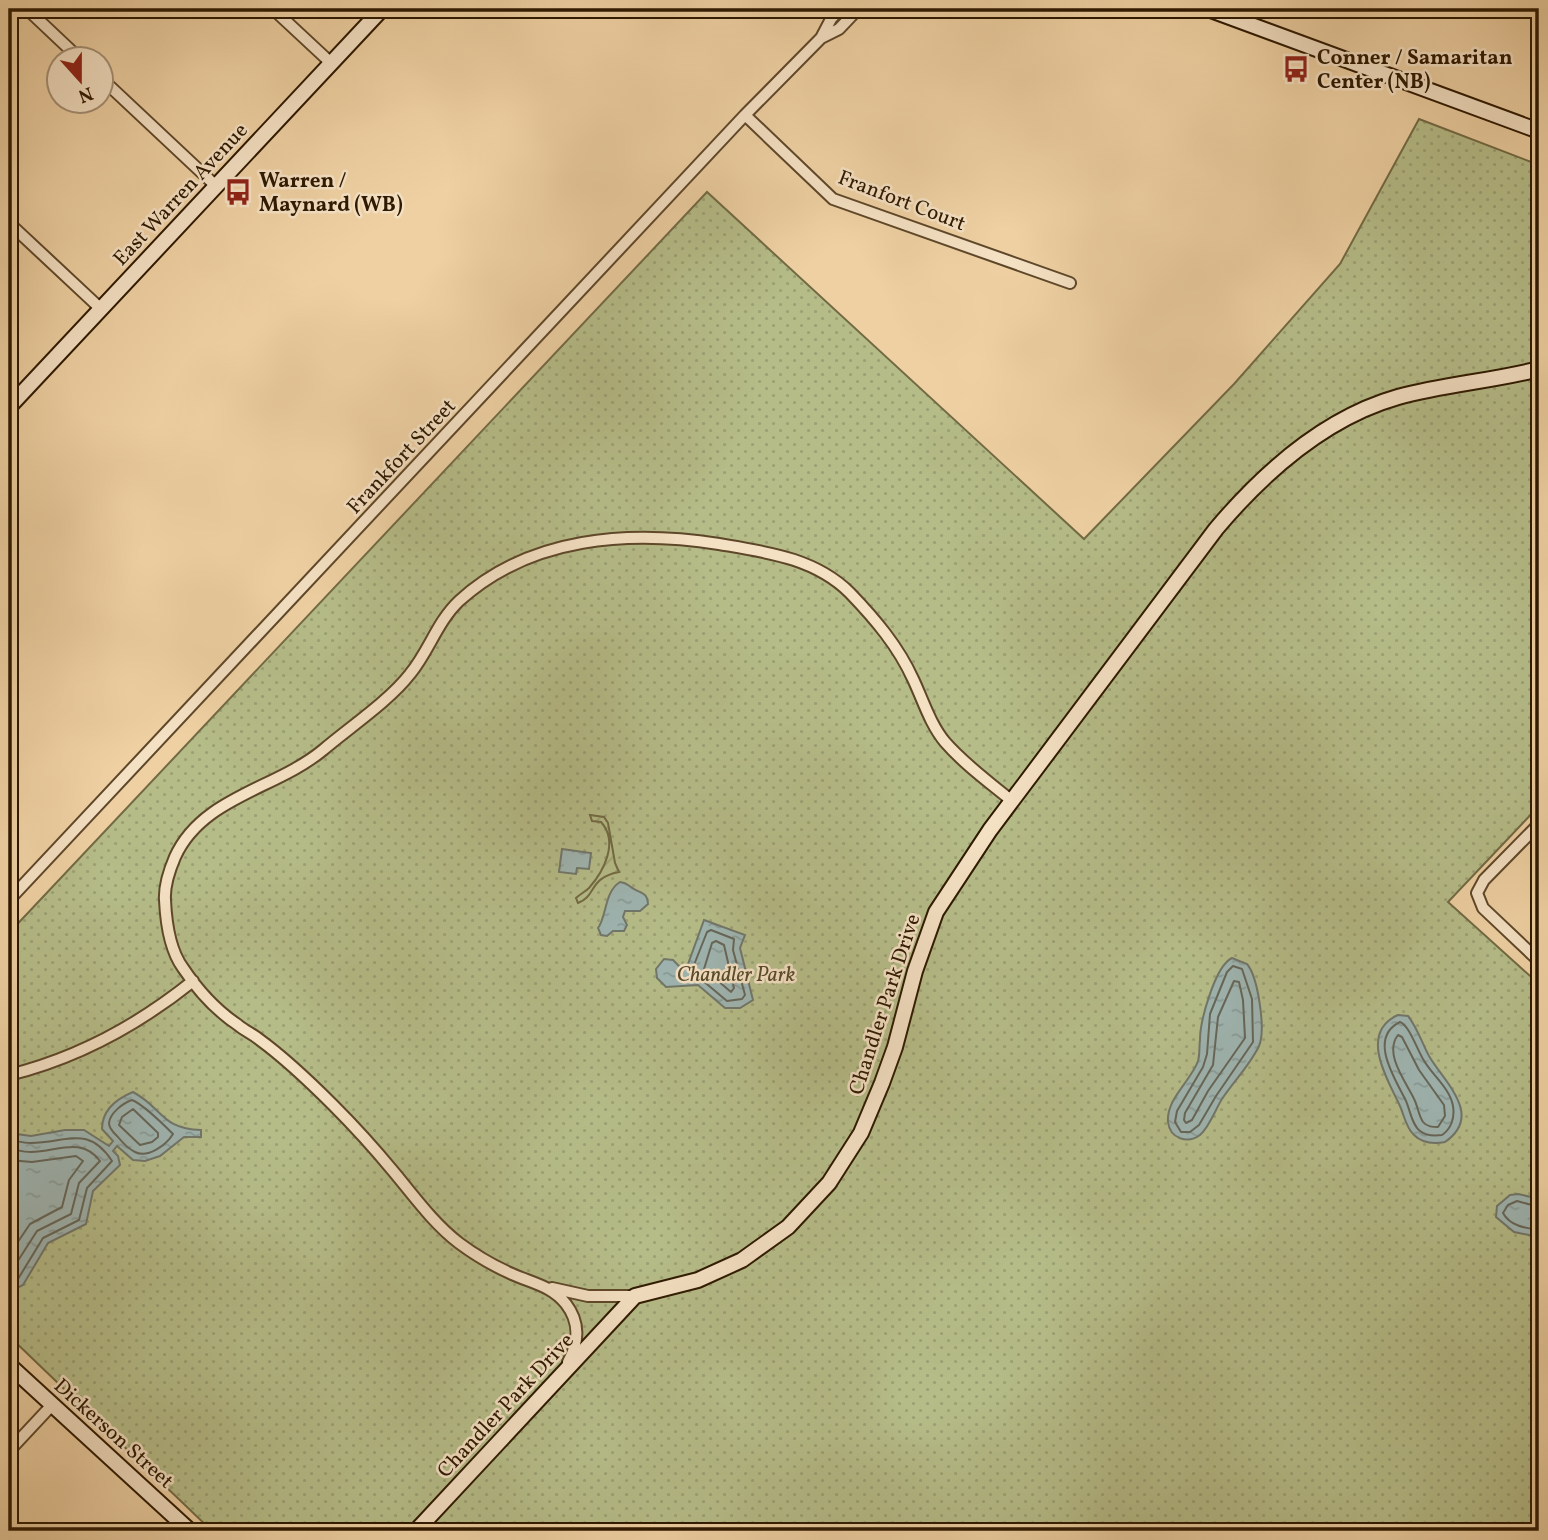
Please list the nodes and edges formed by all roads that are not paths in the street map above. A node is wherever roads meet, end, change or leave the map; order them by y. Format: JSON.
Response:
{"nodes":[{"id":1,"x":27,"y":9,"type":"edge"},
{"id":2,"x":274,"y":9,"type":"edge"},
{"id":3,"x":382,"y":9,"type":"edge"},
{"id":4,"x":840,"y":9,"type":"edge"},
{"id":5,"x":858,"y":9,"type":"edge"},
{"id":6,"x":1208,"y":9,"type":"edge"},
{"id":7,"x":821,"y":38,"type":"junction"},
{"id":8,"x":66,"y":46,"type":"edge"},
{"id":9,"x":331,"y":63,"type":"junction"},
{"id":10,"x":116,"y":92,"type":"edge"},
{"id":11,"x":745,"y":115,"type":"junction"},
{"id":12,"x":1539,"y":131,"type":"edge"},
{"id":13,"x":216,"y":186,"type":"junction"},
{"id":14,"x":9,"y":223,"type":"edge"},
{"id":15,"x":1070,"y":283,"type":"dead end"},
{"id":16,"x":101,"y":309,"type":"junction"},
{"id":17,"x":1539,"y":369,"type":"edge"},
{"id":18,"x":9,"y":407,"type":"edge"},
{"id":19,"x":1012,"y":801,"type":"junction"},
{"id":20,"x":1539,"y":824,"type":"edge"},
{"id":21,"x":9,"y":900,"type":"edge"},
{"id":22,"x":1539,"y":961,"type":"edge"},
{"id":23,"x":192,"y":981,"type":"junction"},
{"id":24,"x":9,"y":1075,"type":"edge"},
{"id":25,"x":542,"y":1285,"type":"junction"},
{"id":26,"x":635,"y":1296,"type":"junction"},
{"id":27,"x":9,"y":1365,"type":"edge"},
{"id":28,"x":562,"y":1374,"type":"junction"},
{"id":29,"x":52,"y":1405,"type":"junction"},
{"id":30,"x":9,"y":1451,"type":"edge"},
{"id":31,"x":190,"y":1531,"type":"edge"},
{"id":32,"x":416,"y":1531,"type":"edge"}],
"edges":[{"from":1,"to":8,"type":"street"},
{"from":2,"to":9,"type":"street"},
{"from":3,"to":9,"type":"street","name":"East Warren Avenue"},
{"from":4,"to":7,"type":"street"},
{"from":5,"to":7,"type":"street"},
{"from":6,"to":12,"type":"street"},
{"from":7,"to":11,"type":"street","name":"Frankfort Street"},
{"from":9,"to":13,"type":"street","name":"East Warren Avenue"},
{"from":10,"to":13,"type":"street"},
{"from":11,"to":15,"type":"street","name":"Franfort Court"},
{"from":11,"to":21,"type":"street","name":"Frankfort Street"},
{"from":13,"to":16,"type":"street","name":"East Warren Avenue"},
{"from":14,"to":16,"type":"street"},
{"from":16,"to":18,"type":"street","name":"East Warren Avenue"},
{"from":17,"to":19,"type":"street","name":"Chandler Park Drive"},
{"from":19,"to":23,"type":"street"},
{"from":19,"to":26,"type":"street","name":"Chandler Park Drive"},
{"from":20,"to":22,"type":"street"},
{"from":23,"to":24,"type":"street"},
{"from":23,"to":25,"type":"street"},
{"from":25,"to":26,"type":"street"},
{"from":25,"to":28,"type":"street"},
{"from":26,"to":28,"type":"street","name":"Chandler Park Drive"},
{"from":27,"to":29,"type":"street","name":"Dickerson Street"},
{"from":28,"to":32,"type":"street","name":"Chandler Park Drive"},
{"from":29,"to":30,"type":"street"},
{"from":29,"to":31,"type":"street","name":"Dickerson Street"}]}
